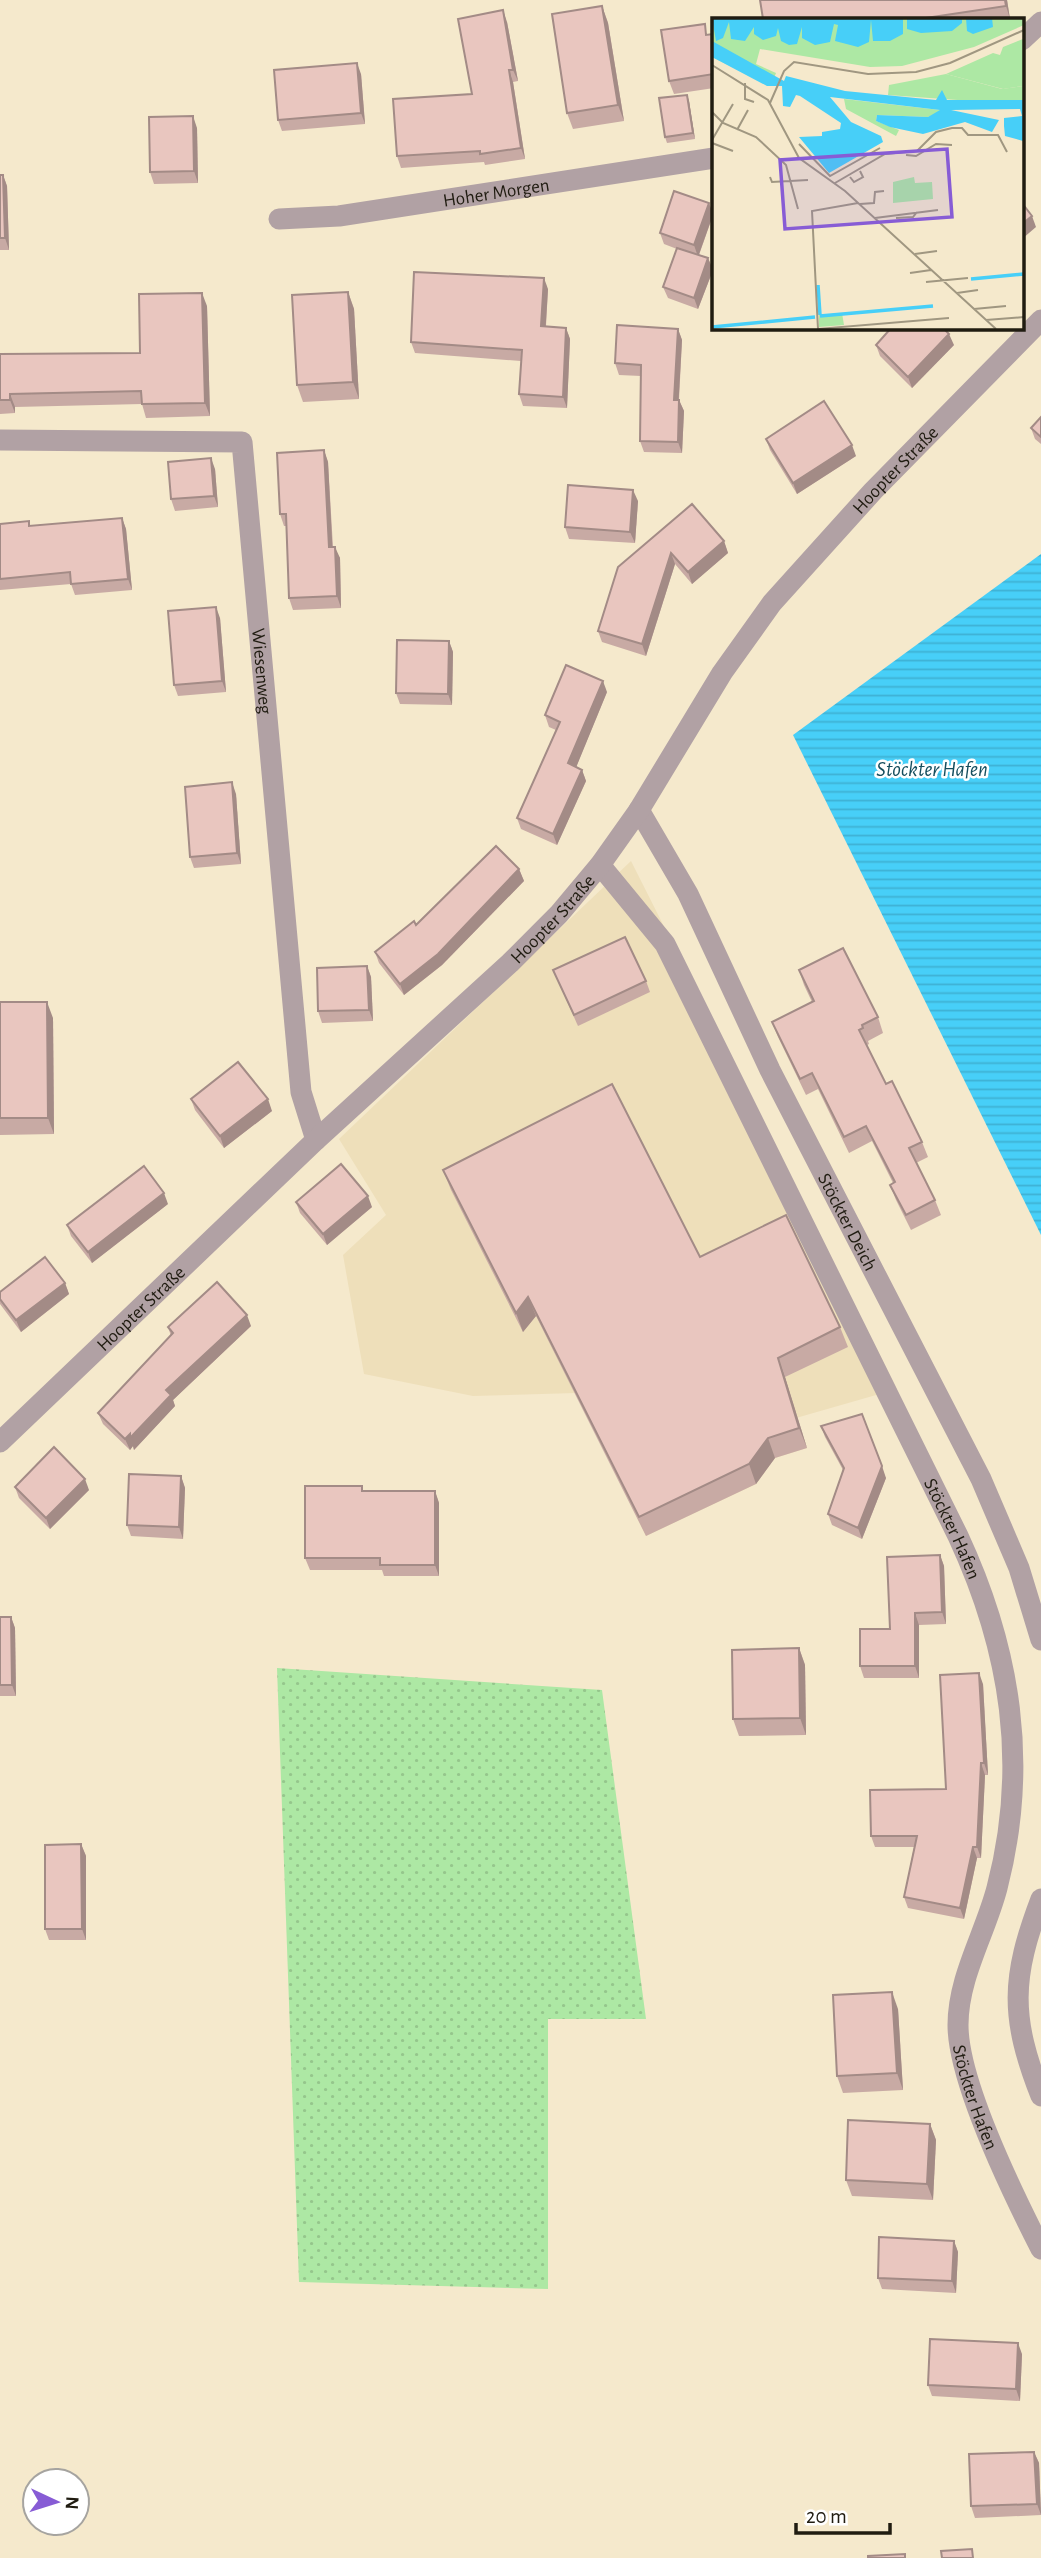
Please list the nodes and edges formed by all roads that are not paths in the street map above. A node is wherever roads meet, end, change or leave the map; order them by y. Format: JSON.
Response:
{"nodes":[{"id":1,"x":1041,"y":22,"type":"edge"},
{"id":2,"x":1024,"y":38,"type":"edge"},
{"id":3,"x":712,"y":158,"type":"edge"},
{"id":4,"x":279,"y":219,"type":"dead end"},
{"id":5,"x":1036,"y":325,"type":"edge"},
{"id":6,"x":0,"y":440,"type":"edge"},
{"id":7,"x":639,"y":810,"type":"junction"},
{"id":8,"x":600,"y":865,"type":"junction"},
{"id":9,"x":316,"y":1140,"type":"junction"},
{"id":10,"x":0,"y":1442,"type":"edge"},
{"id":11,"x":1041,"y":1640,"type":"edge"},
{"id":12,"x":1041,"y":1899,"type":"edge"},
{"id":13,"x":1041,"y":2096,"type":"edge"},
{"id":14,"x":1041,"y":2249,"type":"edge"}],
"edges":[{"from":1,"to":2,"type":"street"},
{"from":3,"to":4,"type":"street","name":"Hoher Morgen"},
{"from":5,"to":7,"type":"street","name":"Hoopter Straße"},
{"from":6,"to":9,"type":"street","name":"Wiesenweg"},
{"from":7,"to":8,"type":"street","name":"Hoopter Straße"},
{"from":7,"to":11,"type":"street","name":"Stöckter Deich"},
{"from":8,"to":9,"type":"street","name":"Hoopter Straße"},
{"from":8,"to":14,"type":"street","name":"Stöckter Hafen"},
{"from":9,"to":10,"type":"street","name":"Hoopter Straße"},
{"from":12,"to":13,"type":"street"}]}
